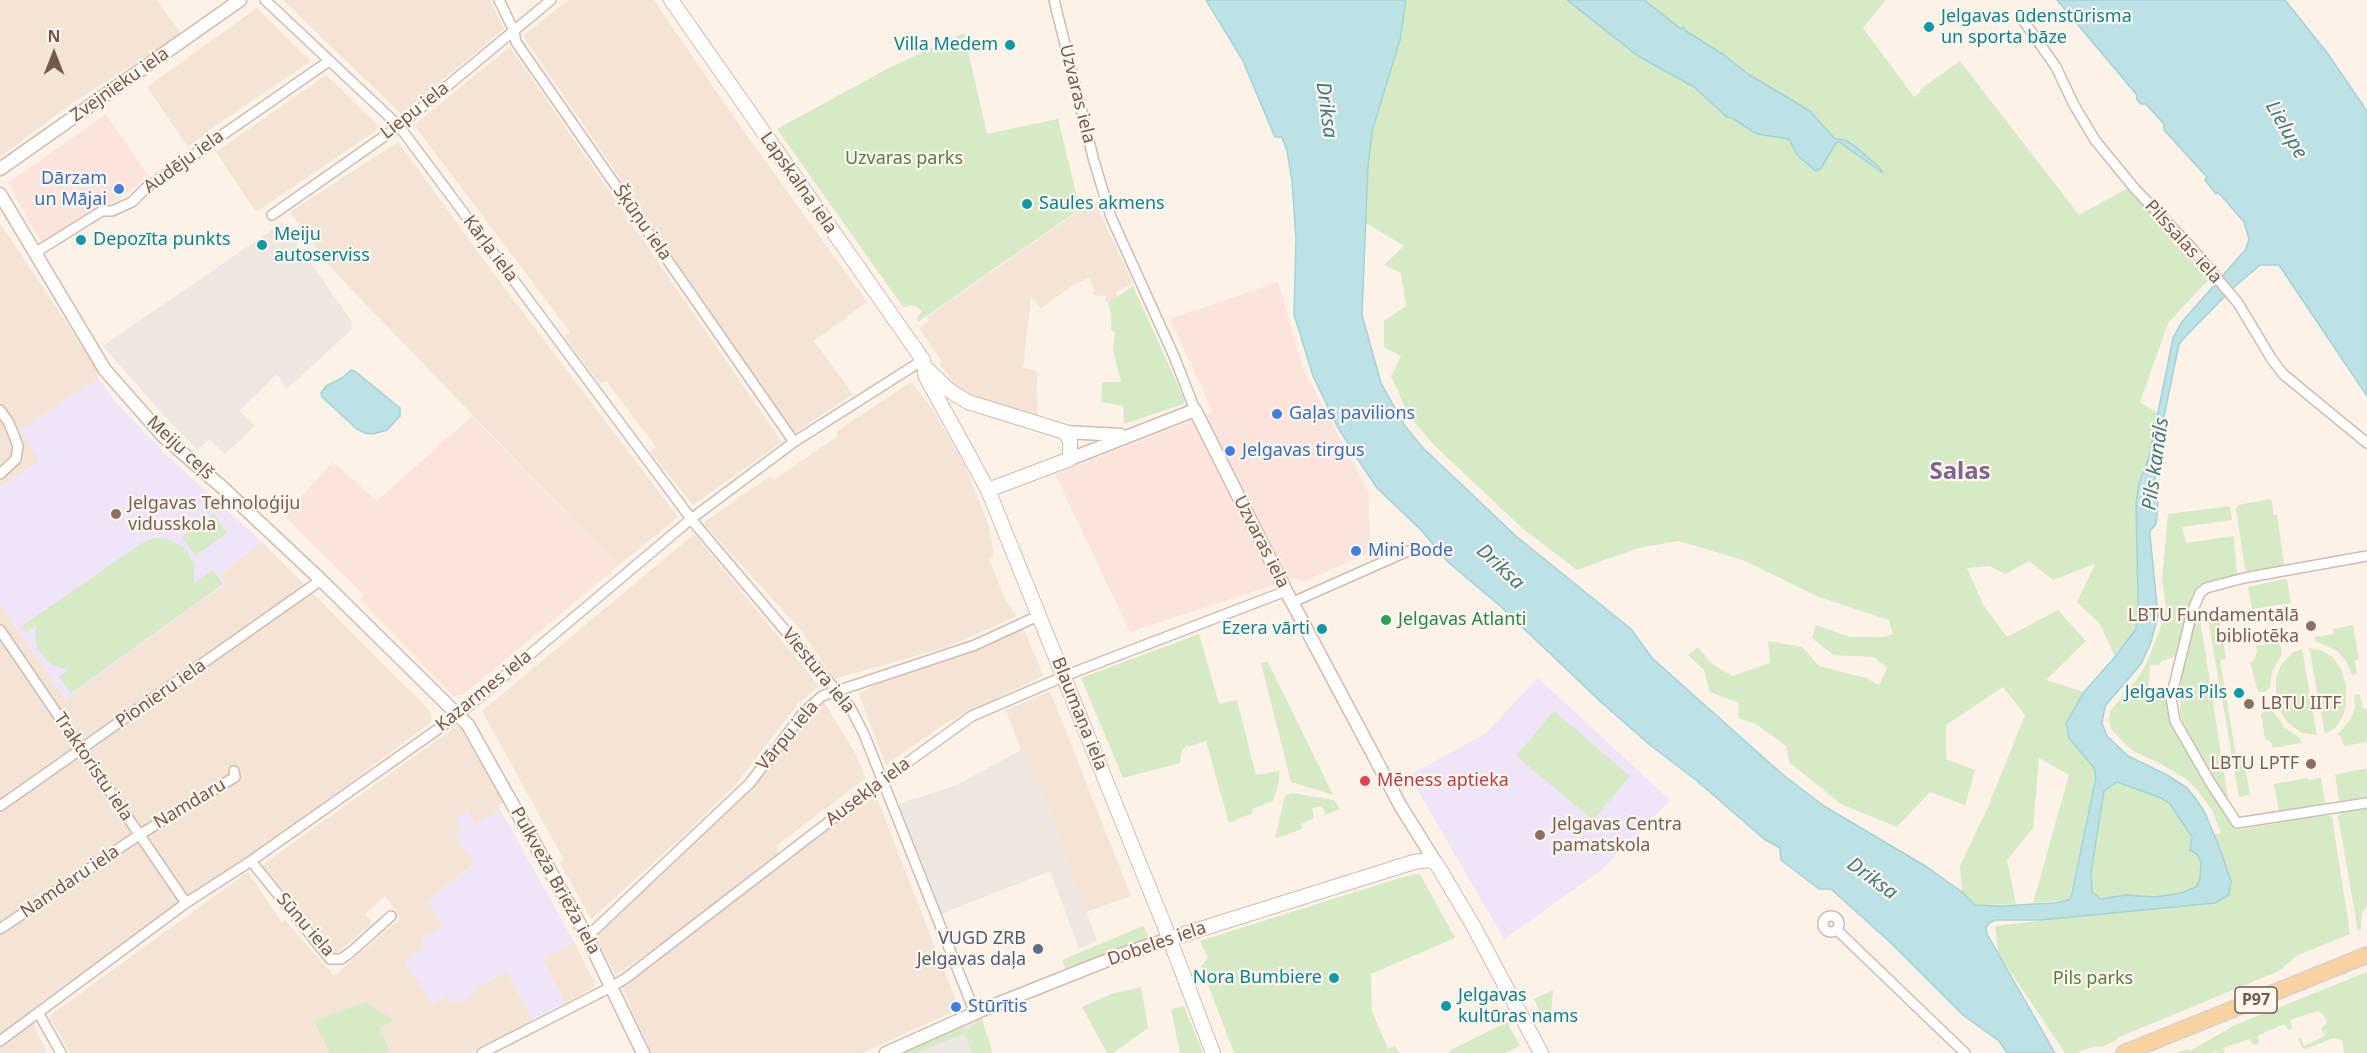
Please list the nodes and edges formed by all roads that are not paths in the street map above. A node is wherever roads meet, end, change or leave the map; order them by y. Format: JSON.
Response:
{"nodes":[{"id":1,"x":240,"y":0,"type":"edge"},
{"id":2,"x":266,"y":0,"type":"edge"},
{"id":3,"x":500,"y":0,"type":"edge"},
{"id":4,"x":551,"y":0,"type":"edge"},
{"id":5,"x":671,"y":0,"type":"edge"},
{"id":6,"x":1054,"y":0,"type":"edge"},
{"id":7,"x":2023,"y":20,"type":"dead end"},
{"id":8,"x":514,"y":31,"type":"junction"},
{"id":9,"x":329,"y":61,"type":"junction"},
{"id":10,"x":399,"y":126,"type":"junction"},
{"id":11,"x":0,"y":169,"type":"edge"},
{"id":12,"x":0,"y":194,"type":"edge"},
{"id":13,"x":272,"y":215,"type":"dead end"},
{"id":14,"x":37,"y":255,"type":"junction"},
{"id":15,"x":923,"y":363,"type":"junction"},
{"id":16,"x":0,"y":410,"type":"edge"},
{"id":17,"x":1195,"y":410,"type":"junction"},
{"id":18,"x":1065,"y":432,"type":"junction"},
{"id":19,"x":1131,"y":435,"type":"junction"},
{"id":20,"x":794,"y":442,"type":"junction"},
{"id":21,"x":2367,"y":443,"type":"edge"},
{"id":22,"x":1070,"y":459,"type":"junction"},
{"id":23,"x":0,"y":474,"type":"edge"},
{"id":24,"x":988,"y":490,"type":"junction"},
{"id":25,"x":691,"y":519,"type":"junction"},
{"id":26,"x":1408,"y":552,"type":"dead end"},
{"id":27,"x":2367,"y":556,"type":"edge"},
{"id":28,"x":321,"y":580,"type":"junction"},
{"id":29,"x":1289,"y":597,"type":"junction"},
{"id":30,"x":1040,"y":615,"type":"junction"},
{"id":31,"x":0,"y":630,"type":"edge"},
{"id":32,"x":9,"y":643,"type":"junction"},
{"id":33,"x":0,"y":649,"type":"edge"},
{"id":34,"x":1064,"y":676,"type":"junction"},
{"id":35,"x":835,"y":690,"type":"junction"},
{"id":36,"x":458,"y":715,"type":"junction"},
{"id":37,"x":80,"y":750,"type":"junction"},
{"id":38,"x":234,"y":771,"type":"dead end"},
{"id":39,"x":883,"y":780,"type":"junction"},
{"id":40,"x":2367,"y":803,"type":"edge"},
{"id":41,"x":0,"y":806,"type":"edge"},
{"id":42,"x":140,"y":835,"type":"junction"},
{"id":43,"x":251,"y":861,"type":"junction"},
{"id":44,"x":1436,"y":863,"type":"junction"},
{"id":45,"x":186,"y":903,"type":"junction"},
{"id":46,"x":391,"y":916,"type":"dead end"},
{"id":47,"x":0,"y":929,"type":"edge"},
{"id":48,"x":1837,"y":930,"type":"dead end"},
{"id":49,"x":587,"y":937,"type":"junction"},
{"id":50,"x":1169,"y":939,"type":"junction"},
{"id":51,"x":2367,"y":955,"type":"edge"},
{"id":52,"x":613,"y":986,"type":"junction"},
{"id":53,"x":975,"y":1013,"type":"junction"},
{"id":54,"x":39,"y":1014,"type":"junction"},
{"id":55,"x":0,"y":1041,"type":"edge"},
{"id":56,"x":2147,"y":1049,"type":"edge"},
{"id":57,"x":61,"y":1053,"type":"edge"},
{"id":58,"x":482,"y":1053,"type":"edge"},
{"id":59,"x":643,"y":1053,"type":"edge"},
{"id":60,"x":886,"y":1053,"type":"edge"},
{"id":61,"x":1213,"y":1053,"type":"edge"},
{"id":62,"x":1541,"y":1053,"type":"edge"},
{"id":63,"x":1965,"y":1053,"type":"edge"},
{"id":64,"x":2124,"y":1053,"type":"edge"}],
"edges":[{"from":1,"to":11,"type":"street","name":"Zvejnieku iela"},
{"from":2,"to":9,"type":"street","name":"Kārļa iela"},
{"from":3,"to":8,"type":"street","name":"Šķūņu iela"},
{"from":4,"to":8,"type":"street","name":"Liepu iela"},
{"from":5,"to":15,"type":"main road","name":"Lapskalna iela"},
{"from":6,"to":17,"type":"street","name":"Uzvaras iela"},
{"from":7,"to":21,"type":"street","name":"Pilssalas iela"},
{"from":8,"to":10,"type":"street","name":"Liepu iela"},
{"from":8,"to":20,"type":"street","name":"Šķūņu iela"},
{"from":9,"to":10,"type":"street","name":"Kārļa iela"},
{"from":9,"to":14,"type":"street","name":"Audēju iela"},
{"from":10,"to":13,"type":"street","name":"Liepu iela"},
{"from":10,"to":25,"type":"street","name":"Kārļa iela"},
{"from":12,"to":14,"type":"street","name":"Meiju ceļš"},
{"from":14,"to":28,"type":"street","name":"Meiju ceļš"},
{"from":15,"to":18,"type":"main road","name":"Lapskalna iela"},
{"from":15,"to":20,"type":"street","name":"Kazarmes iela"},
{"from":15,"to":24,"type":"main road","name":"Lapskalna iela"},
{"from":16,"to":23,"type":"street"},
{"from":17,"to":19,"type":"street","name":"Lapskalna iela"},
{"from":17,"to":29,"type":"street","name":"Uzvaras iela"},
{"from":18,"to":19,"type":"street","name":"Lapskalna iela"},
{"from":18,"to":22,"type":"main road"},
{"from":19,"to":22,"type":"street","name":"Lapskalna iela"},
{"from":20,"to":25,"type":"street","name":"Kazarmes iela"},
{"from":22,"to":24,"type":"main road","name":"Lapskalna iela"},
{"from":24,"to":30,"type":"main road","name":"Blaumaņa iela"},
{"from":25,"to":35,"type":"street","name":"Viestura iela"},
{"from":25,"to":36,"type":"street","name":"Kazarmes iela"},
{"from":26,"to":29,"type":"street","name":"Ausekļa iela"},
{"from":27,"to":40,"type":"street"},
{"from":28,"to":36,"type":"street","name":"Meiju ceļš"},
{"from":28,"to":37,"type":"street","name":"Pionieru iela"},
{"from":29,"to":34,"type":"street","name":"Ausekļa iela"},
{"from":29,"to":44,"type":"street","name":"Uzvaras iela"},
{"from":30,"to":34,"type":"main road","name":"Blaumaņa iela"},
{"from":30,"to":35,"type":"street","name":"Vārpu iela"},
{"from":31,"to":32,"type":"street","name":"Traktoristu iela"},
{"from":32,"to":33,"type":"street"},
{"from":32,"to":37,"type":"street","name":"Traktoristu iela"},
{"from":34,"to":39,"type":"street","name":"Ausekļa iela"},
{"from":34,"to":50,"type":"main road","name":"Blaumaņa iela"},
{"from":35,"to":39,"type":"street","name":"Viestura iela"},
{"from":35,"to":49,"type":"street","name":"Vārpu iela"},
{"from":36,"to":43,"type":"street","name":"Kazarmes iela"},
{"from":36,"to":49,"type":"street","name":"Pulkveža Brieža iela"},
{"from":37,"to":41,"type":"street","name":"Pionieru iela"},
{"from":37,"to":42,"type":"street","name":"Traktoristu iela"},
{"from":38,"to":42,"type":"street","name":"Namdaru"},
{"from":39,"to":52,"type":"street","name":"Ausekļa iela"},
{"from":39,"to":53,"type":"street","name":"Viestura iela"},
{"from":42,"to":45,"type":"street","name":"Traktoristu iela"},
{"from":42,"to":47,"type":"street","name":"Namdaru iela"},
{"from":43,"to":45,"type":"street","name":"Kazarmes iela"},
{"from":43,"to":46,"type":"street","name":"Sūnu iela"},
{"from":44,"to":50,"type":"main road","name":"Dobeles iela"},
{"from":44,"to":62,"type":"main road","name":"Uzvaras iela"},
{"from":45,"to":54,"type":"street","name":"Kazarmes iela"},
{"from":48,"to":63,"type":"street"},
{"from":49,"to":52,"type":"street","name":"Pulkveža Brieža iela"},
{"from":50,"to":53,"type":"street","name":"Dobeles iela"},
{"from":50,"to":61,"type":"main road","name":"Blaumaņa iela"},
{"from":51,"to":56,"type":"main road","number":"P97"},
{"from":52,"to":58,"type":"street","name":"Ausekļa iela"},
{"from":52,"to":59,"type":"street","name":"Pulkveža Brieža iela"},
{"from":53,"to":60,"type":"street","name":"Dobeles iela"},
{"from":54,"to":55,"type":"street","name":"Kazarmes iela"},
{"from":54,"to":57,"type":"street"},
{"from":56,"to":64,"type":"main road","number":"P97"}]}
